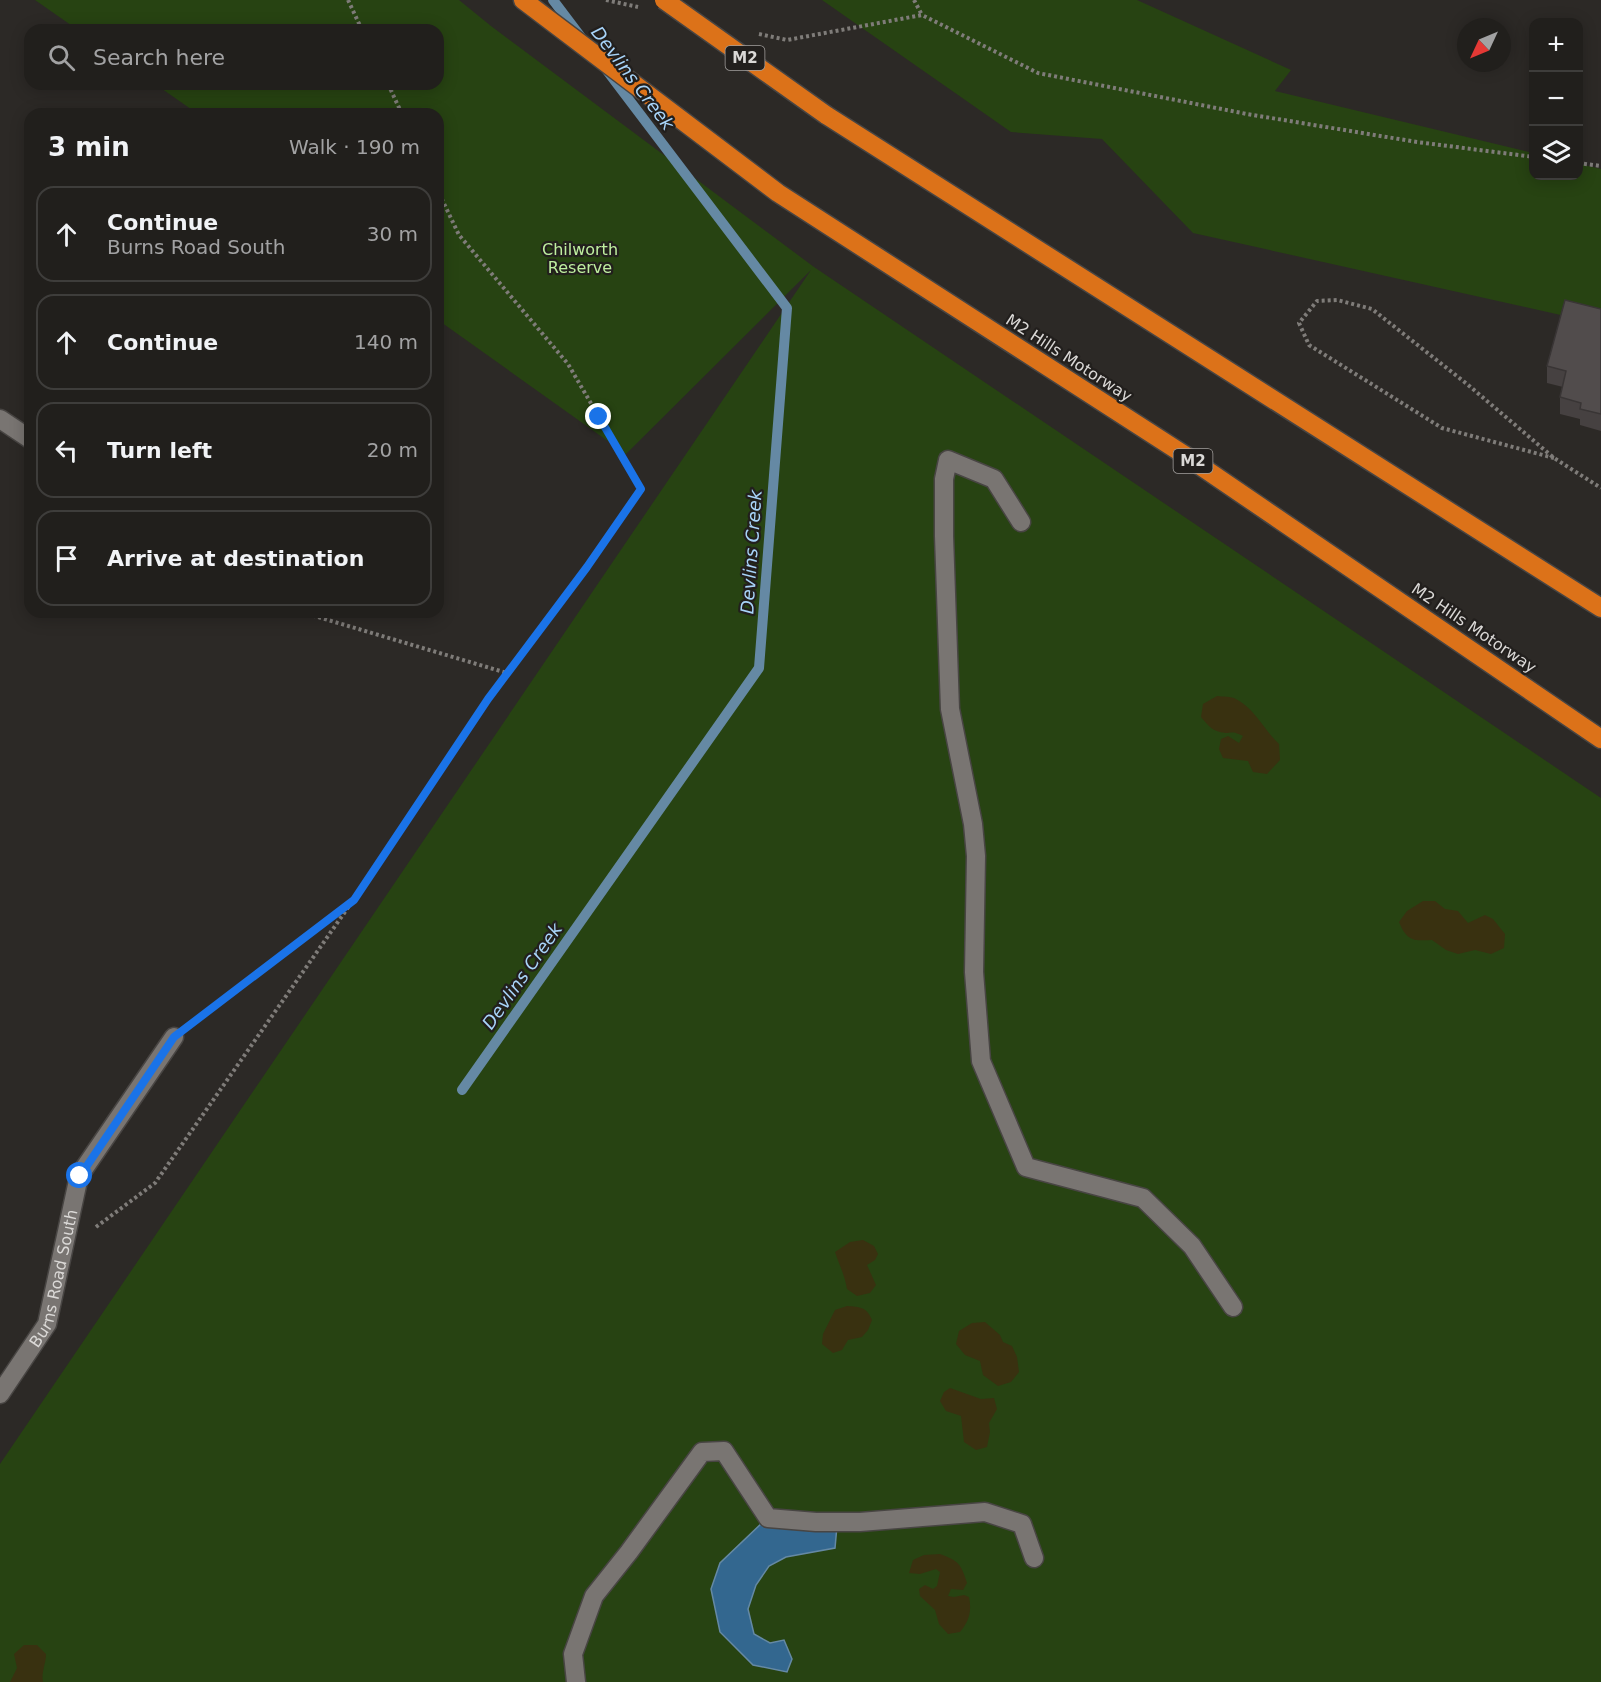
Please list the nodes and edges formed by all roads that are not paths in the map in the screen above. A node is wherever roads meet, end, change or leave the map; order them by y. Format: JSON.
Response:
{"nodes":[{"id":1,"x":524,"y":0,"type":"edge"},
{"id":2,"x":664,"y":0,"type":"edge"},
{"id":3,"x":0,"y":419,"type":"edge"},
{"id":4,"x":24,"y":436,"type":"edge"},
{"id":5,"x":1021,"y":522,"type":"dead end"},
{"id":6,"x":1601,"y":608,"type":"edge"},
{"id":7,"x":1601,"y":739,"type":"edge"},
{"id":8,"x":174,"y":1037,"type":"road end"},
{"id":9,"x":1233,"y":1307,"type":"dead end"},
{"id":10,"x":0,"y":1394,"type":"edge"},
{"id":11,"x":1034,"y":1558,"type":"dead end"},
{"id":12,"x":576,"y":1682,"type":"edge"}],
"edges":[{"from":1,"to":7,"type":"highway","name":"M2 Hills Motorway","number":"M2"},
{"from":2,"to":6,"type":"highway","number":"M2","bridge":true},
{"from":3,"to":4,"type":"street"},
{"from":5,"to":9,"type":"street"},
{"from":8,"to":10,"type":"street","name":"Burns Road South"},
{"from":11,"to":12,"type":"street"}]}
